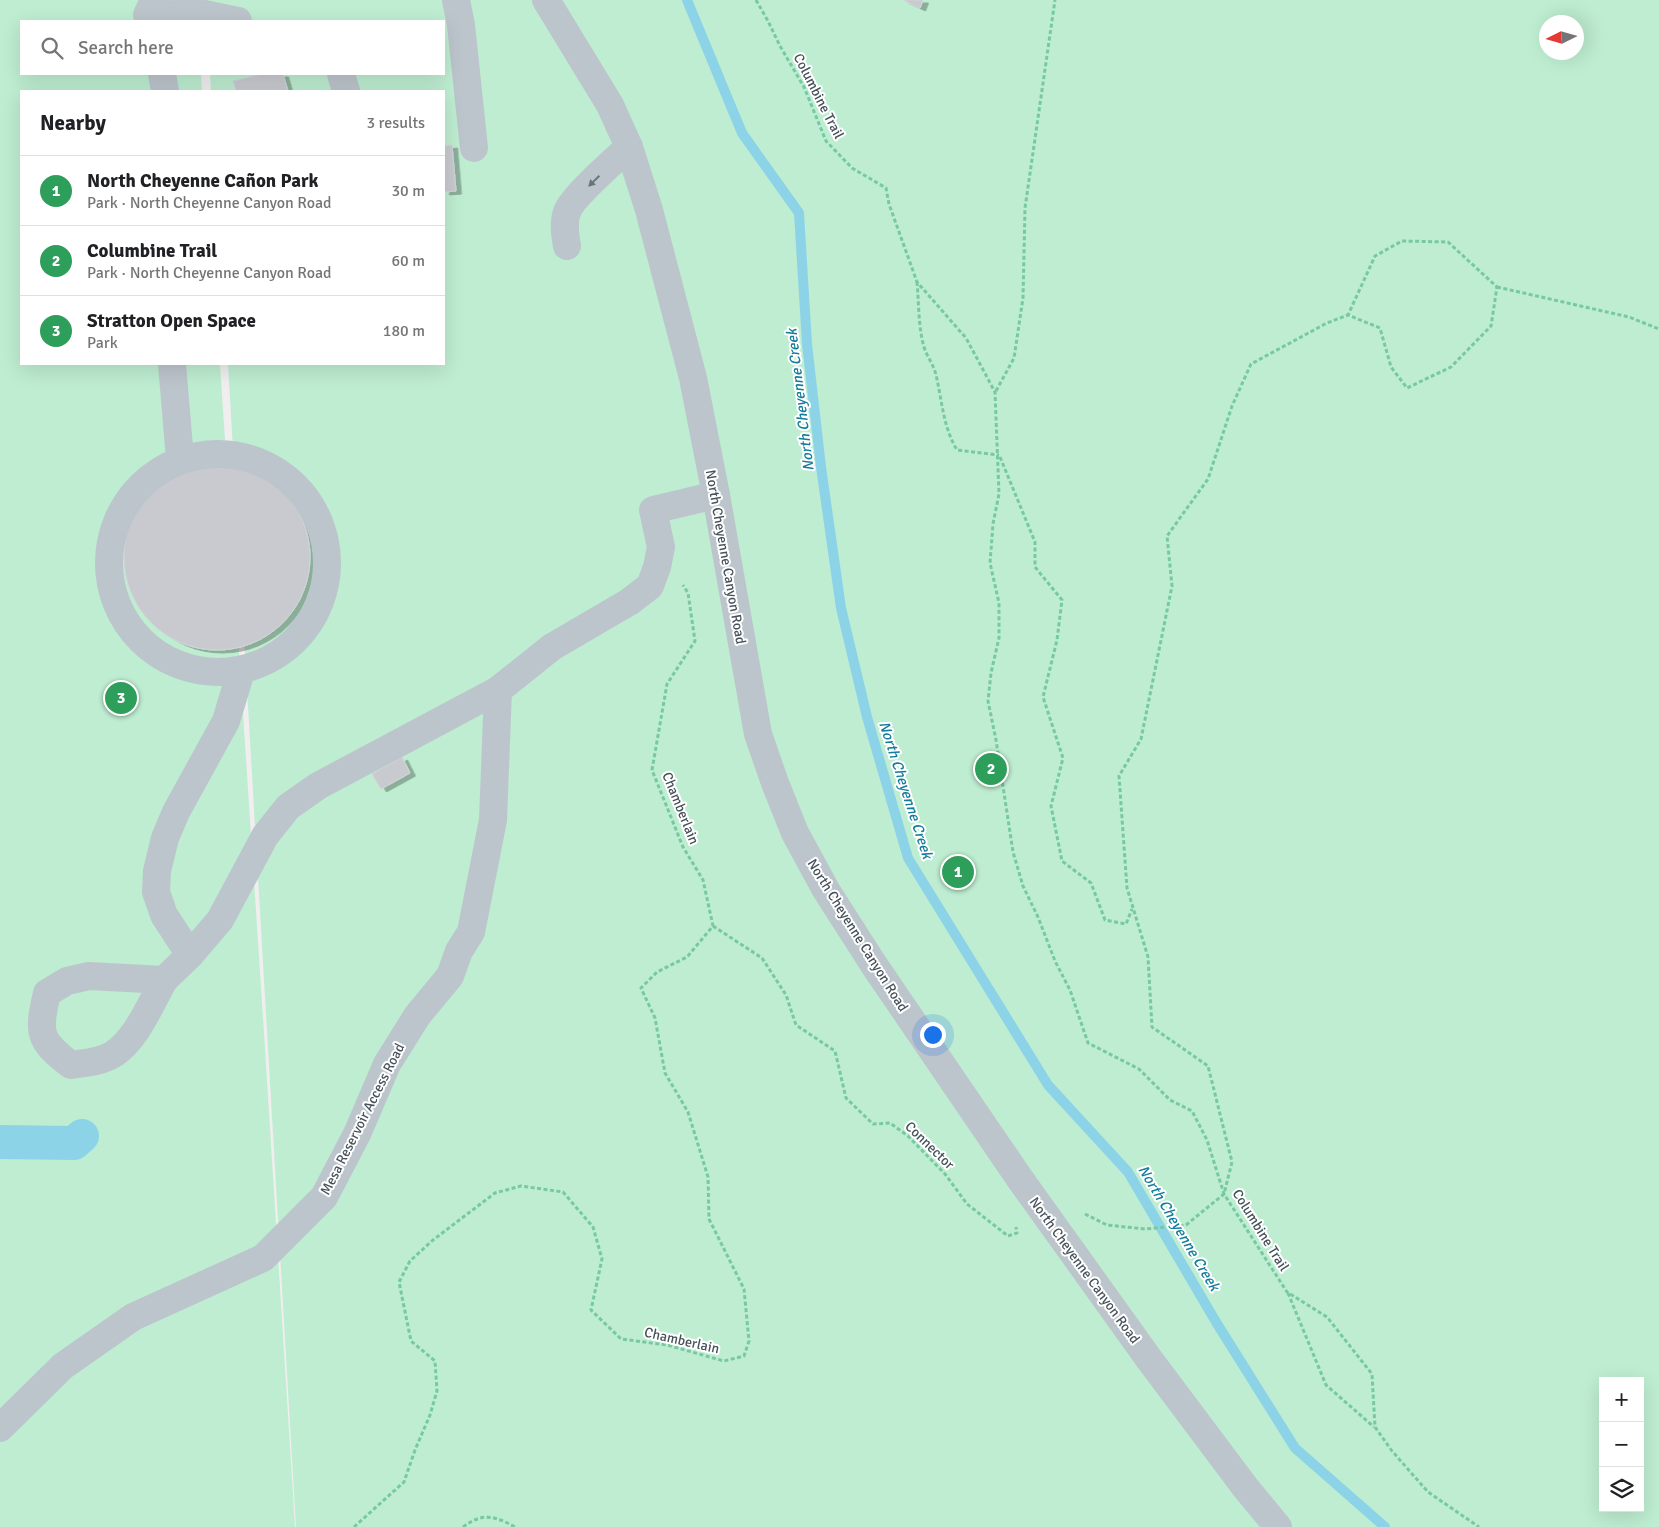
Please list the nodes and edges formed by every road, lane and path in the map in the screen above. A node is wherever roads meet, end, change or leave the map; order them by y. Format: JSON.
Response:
{"nodes":[{"id":1,"x":456,"y":0,"type":"edge"},
{"id":2,"x":546,"y":0,"type":"edge"},
{"id":3,"x":756,"y":0,"type":"edge"},
{"id":4,"x":1054,"y":0,"type":"edge"},
{"id":5,"x":149,"y":9,"type":"edge"},
{"id":6,"x":233,"y":20,"type":"edge"},
{"id":7,"x":162,"y":75,"type":"edge"},
{"id":8,"x":341,"y":75,"type":"edge"},
{"id":9,"x":165,"y":90,"type":"edge"},
{"id":10,"x":346,"y":90,"type":"edge"},
{"id":11,"x":629,"y":147,"type":"junction"},
{"id":12,"x":474,"y":148,"type":"dead end"},
{"id":13,"x":567,"y":246,"type":"dead end"},
{"id":14,"x":917,"y":282,"type":"junction"},
{"id":15,"x":1497,"y":287,"type":"junction"},
{"id":16,"x":1348,"y":315,"type":"junction"},
{"id":17,"x":1659,"y":329,"type":"edge"},
{"id":18,"x":172,"y":365,"type":"edge"},
{"id":19,"x":996,"y":392,"type":"junction"},
{"id":20,"x":999,"y":455,"type":"junction"},
{"id":21,"x":180,"y":459,"type":"junction"},
{"id":22,"x":716,"y":495,"type":"junction"},
{"id":23,"x":661,"y":548,"type":"junction"},
{"id":24,"x":241,"y":671,"type":"junction"},
{"id":25,"x":498,"y":690,"type":"junction"},
{"id":26,"x":1133,"y":908,"type":"junction"},
{"id":27,"x":713,"y":926,"type":"junction"},
{"id":28,"x":190,"y":956,"type":"junction"},
{"id":29,"x":164,"y":980,"type":"dead end"},
{"id":30,"x":1224,"y":1194,"type":"junction"},
{"id":31,"x":1077,"y":1211,"type":"dead end"},
{"id":32,"x":1016,"y":1225,"type":"dead end"},
{"id":33,"x":1287,"y":1292,"type":"junction"},
{"id":34,"x":1375,"y":1427,"type":"junction"},
{"id":35,"x":0,"y":1428,"type":"edge"},
{"id":36,"x":354,"y":1527,"type":"edge"},
{"id":37,"x":463,"y":1527,"type":"edge"},
{"id":38,"x":515,"y":1527,"type":"edge"},
{"id":39,"x":1278,"y":1527,"type":"edge"},
{"id":40,"x":1479,"y":1527,"type":"edge"}],
"edges":[{"from":1,"to":12,"type":"street"},
{"from":2,"to":11,"type":"street","name":"North Cheyenne Canyon Road"},
{"from":3,"to":14,"type":"path","name":"Columbine Trail"},
{"from":4,"to":19,"type":"path"},
{"from":5,"to":6,"type":"street"},
{"from":7,"to":9,"type":"street"},
{"from":8,"to":10,"type":"street"},
{"from":11,"to":13,"type":"street","one_way":true},
{"from":11,"to":22,"type":"street","name":"North Cheyenne Canyon Road"},
{"from":14,"to":19,"type":"path","name":"Columbine Trail"},
{"from":14,"to":20,"type":"path"},
{"from":15,"to":16,"type":"path"},
{"from":15,"to":16,"type":"path"},
{"from":15,"to":17,"type":"path"},
{"from":16,"to":26,"type":"path"},
{"from":18,"to":21,"type":"street"},
{"from":19,"to":20,"type":"path","name":"Columbine Trail"},
{"from":20,"to":26,"type":"path"},
{"from":20,"to":30,"type":"path","name":"Columbine Trail"},
{"from":21,"to":24,"type":"street"},
{"from":21,"to":24,"type":"street"},
{"from":22,"to":23,"type":"street"},
{"from":22,"to":39,"type":"street","name":"North Cheyenne Canyon Road"},
{"from":23,"to":25,"type":"street"},
{"from":23,"to":27,"type":"path","name":"Chamberlain"},
{"from":24,"to":28,"type":"street"},
{"from":25,"to":28,"type":"street"},
{"from":25,"to":35,"type":"street","name":"Mesa Reservoir Access Road"},
{"from":26,"to":30,"type":"path"},
{"from":27,"to":32,"type":"path","name":"Connector"},
{"from":27,"to":36,"type":"path","name":"Chamberlain"},
{"from":28,"to":29,"type":"street"},
{"from":30,"to":31,"type":"path"},
{"from":30,"to":33,"type":"path","name":"Columbine Trail"},
{"from":33,"to":34,"type":"path"},
{"from":33,"to":34,"type":"path","name":"Columbine Trail"},
{"from":34,"to":40,"type":"path"},
{"from":37,"to":38,"type":"path"}]}
